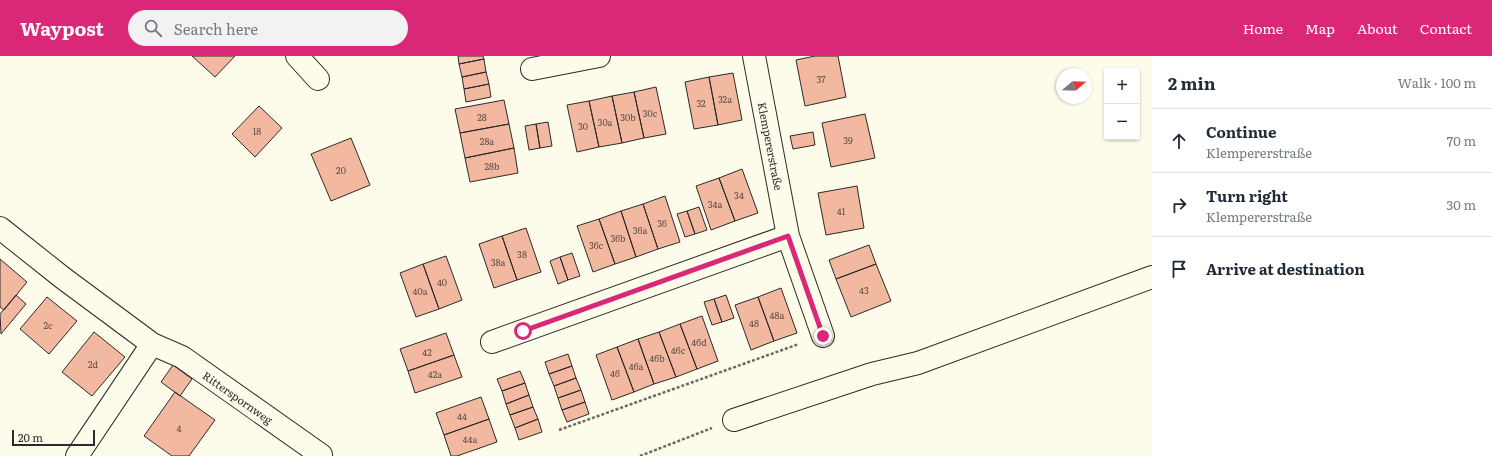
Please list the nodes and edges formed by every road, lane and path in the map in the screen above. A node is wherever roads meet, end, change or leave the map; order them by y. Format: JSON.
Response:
{"nodes":[{"id":1,"x":297,"y":56,"type":"edge"},
{"id":2,"x":599,"y":56,"type":"edge"},
{"id":3,"x":754,"y":56,"type":"edge"},
{"id":4,"x":532,"y":69,"type":"dead end"},
{"id":5,"x":318,"y":80,"type":"dead end"},
{"id":6,"x":0,"y":228,"type":"edge"},
{"id":7,"x":788,"y":236,"type":"junction"},
{"id":8,"x":1152,"y":277,"type":"edge"},
{"id":9,"x":823,"y":336,"type":"joint"},
{"id":10,"x":492,"y":342,"type":"dead end"},
{"id":11,"x":152,"y":344,"type":"junction"},
{"id":12,"x":734,"y":420,"type":"joint"},
{"id":13,"x":559,"y":430,"type":"dead end"},
{"id":14,"x":321,"y":455,"type":"dead end"},
{"id":15,"x":77,"y":456,"type":"edge"},
{"id":16,"x":640,"y":456,"type":"edge"}],
"edges":[{"from":1,"to":5,"type":"street"},
{"from":2,"to":4,"type":"street"},
{"from":3,"to":7,"type":"street","name":"Klempererstraße"},
{"from":6,"to":11,"type":"street","name":"Ritterspornweg"},
{"from":7,"to":9,"type":"street","name":"Klempererstraße"},
{"from":7,"to":10,"type":"street"},
{"from":8,"to":12,"type":"street"},
{"from":9,"to":13,"type":"path"},
{"from":11,"to":14,"type":"street","name":"Ritterspornweg"},
{"from":11,"to":15,"type":"street"},
{"from":12,"to":16,"type":"path"}]}
